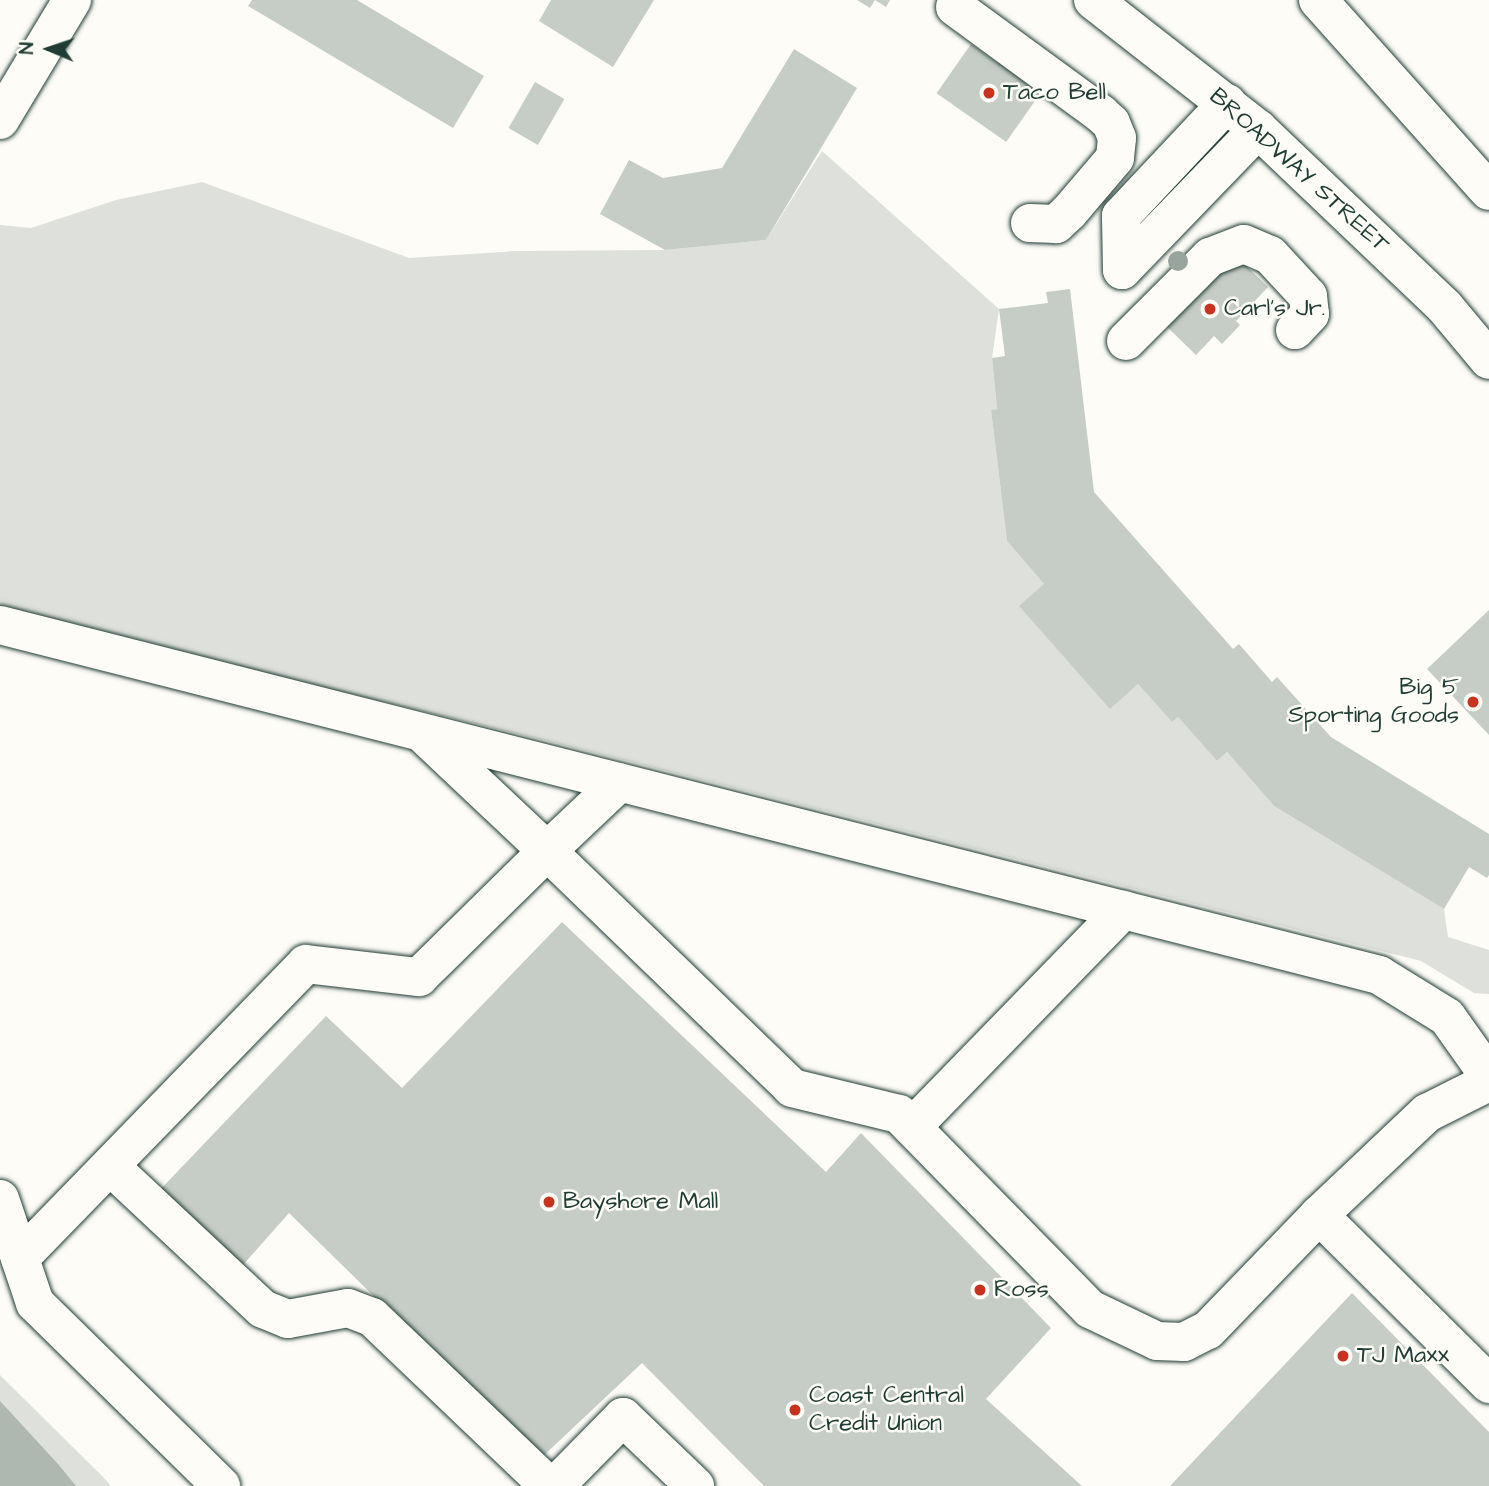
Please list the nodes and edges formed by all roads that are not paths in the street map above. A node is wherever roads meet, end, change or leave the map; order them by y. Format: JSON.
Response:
{"nodes":[{"id":1,"x":72,"y":0,"type":"edge"},
{"id":2,"x":1093,"y":0,"type":"edge"},
{"id":3,"x":1318,"y":0,"type":"edge"},
{"id":4,"x":955,"y":8,"type":"dead end"},
{"id":5,"x":1227,"y":103,"type":"junction"},
{"id":6,"x":0,"y":120,"type":"edge"},
{"id":7,"x":1258,"y":129,"type":"junction"},
{"id":8,"x":1489,"y":191,"type":"edge"},
{"id":9,"x":1030,"y":223,"type":"dead end"},
{"id":10,"x":1295,"y":330,"type":"dead end"},
{"id":11,"x":1126,"y":341,"type":"dead end"},
{"id":12,"x":1489,"y":360,"type":"edge"},
{"id":13,"x":0,"y":625,"type":"edge"},
{"id":14,"x":420,"y":731,"type":"junction"},
{"id":15,"x":620,"y":782,"type":"junction"},
{"id":16,"x":547,"y":851,"type":"junction"},
{"id":17,"x":1123,"y":909,"type":"junction"},
{"id":18,"x":1489,"y":1076,"type":"edge"},
{"id":19,"x":1489,"y":1082,"type":"edge"},
{"id":20,"x":912,"y":1127,"type":"junction"},
{"id":21,"x":110,"y":1166,"type":"junction"},
{"id":22,"x":0,"y":1199,"type":"edge"},
{"id":23,"x":1319,"y":1215,"type":"junction"},
{"id":24,"x":20,"y":1258,"type":"junction"},
{"id":25,"x":1489,"y":1384,"type":"edge"},
{"id":26,"x":220,"y":1486,"type":"edge"},
{"id":27,"x":549,"y":1486,"type":"edge"},
{"id":28,"x":555,"y":1486,"type":"edge"},
{"id":29,"x":695,"y":1486,"type":"edge"}],
"edges":[{"from":1,"to":6,"type":"main road"},
{"from":2,"to":5,"type":"main road","name":"BROADWAY STREET"},
{"from":3,"to":8,"type":"main road"},
{"from":4,"to":9,"type":"main road"},
{"from":5,"to":7,"type":"main road","name":"BROADWAY STREET"},
{"from":5,"to":7,"type":"main road"},
{"from":7,"to":12,"type":"main road","name":"BROADWAY STREET"},
{"from":10,"to":11,"type":"main road"},
{"from":13,"to":14,"type":"main road"},
{"from":14,"to":15,"type":"main road"},
{"from":14,"to":16,"type":"main road"},
{"from":15,"to":16,"type":"main road"},
{"from":15,"to":17,"type":"main road"},
{"from":16,"to":20,"type":"main road"},
{"from":16,"to":21,"type":"main road"},
{"from":17,"to":18,"type":"main road"},
{"from":17,"to":20,"type":"main road"},
{"from":19,"to":23,"type":"main road"},
{"from":20,"to":23,"type":"main road"},
{"from":21,"to":24,"type":"main road"},
{"from":21,"to":27,"type":"main road"},
{"from":22,"to":24,"type":"main road"},
{"from":23,"to":25,"type":"main road"},
{"from":24,"to":26,"type":"main road"},
{"from":28,"to":29,"type":"main road"}]}
